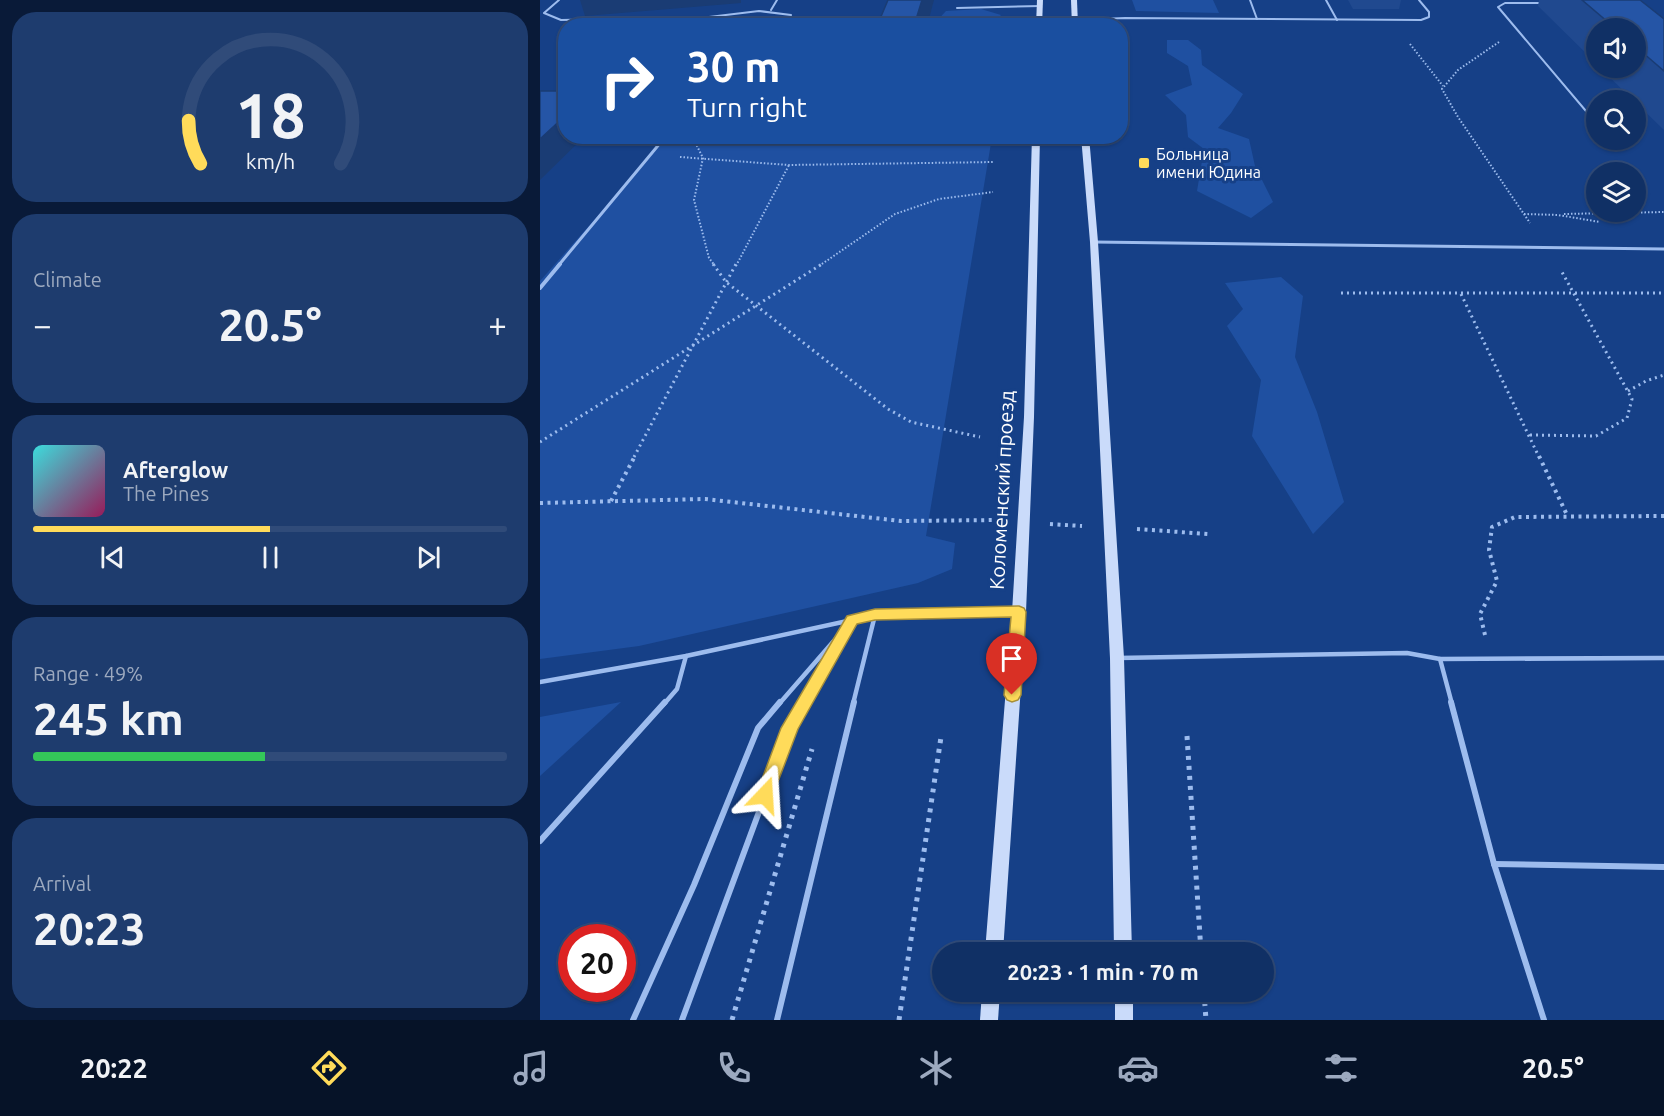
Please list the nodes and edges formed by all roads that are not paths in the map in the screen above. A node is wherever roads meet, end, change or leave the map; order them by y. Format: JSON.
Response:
{"nodes":[{"id":1,"x":559,"y":0,"type":"edge"},
{"id":2,"x":777,"y":0,"type":"edge"},
{"id":3,"x":1074,"y":0,"type":"edge"},
{"id":4,"x":1250,"y":0,"type":"edge"},
{"id":5,"x":1326,"y":0,"type":"edge"},
{"id":6,"x":1419,"y":0,"type":"edge"},
{"id":7,"x":1040,"y":3,"type":"edge"},
{"id":8,"x":1548,"y":3,"type":"dead end"},
{"id":9,"x":957,"y":8,"type":"dead end"},
{"id":10,"x":771,"y":10,"type":"junction"},
{"id":11,"x":662,"y":18,"type":"edge"},
{"id":12,"x":789,"y":18,"type":"edge"},
{"id":13,"x":1039,"y":18,"type":"edge"},
{"id":14,"x":1075,"y":18,"type":"edge"},
{"id":15,"x":1128,"y":18,"type":"edge"},
{"id":16,"x":558,"y":19,"type":"edge"},
{"id":17,"x":1257,"y":19,"type":"junction"},
{"id":18,"x":1337,"y":20,"type":"junction"},
{"id":19,"x":1586,"y":111,"type":"edge"},
{"id":20,"x":660,"y":144,"type":"edge"},
{"id":21,"x":1036,"y":144,"type":"edge"},
{"id":22,"x":1086,"y":144,"type":"edge"},
{"id":23,"x":1094,"y":242,"type":"junction"},
{"id":24,"x":1664,"y":249,"type":"edge"},
{"id":25,"x":540,"y":288,"type":"edge"},
{"id":26,"x":1019,"y":612,"type":"junction"},
{"id":27,"x":875,"y":615,"type":"junction"},
{"id":28,"x":852,"y":620,"type":"junction"},
{"id":29,"x":686,"y":656,"type":"junction"},
{"id":30,"x":1117,"y":658,"type":"junction"},
{"id":31,"x":1664,"y":658,"type":"edge"},
{"id":32,"x":1440,"y":659,"type":"junction"},
{"id":33,"x":540,"y":682,"type":"edge"},
{"id":34,"x":540,"y":841,"type":"edge"},
{"id":35,"x":1494,"y":864,"type":"junction"},
{"id":36,"x":1664,"y":867,"type":"edge"},
{"id":37,"x":995,"y":942,"type":"edge"},
{"id":38,"x":1123,"y":942,"type":"edge"},
{"id":39,"x":990,"y":1002,"type":"edge"},
{"id":40,"x":1124,"y":1002,"type":"edge"},
{"id":41,"x":633,"y":1020,"type":"edge"},
{"id":42,"x":682,"y":1020,"type":"edge"},
{"id":43,"x":777,"y":1020,"type":"edge"},
{"id":44,"x":989,"y":1020,"type":"edge"},
{"id":45,"x":1124,"y":1020,"type":"edge"},
{"id":46,"x":1544,"y":1020,"type":"edge"}],
"edges":[{"from":1,"to":16,"type":"lane"},
{"from":2,"to":10,"type":"lane"},
{"from":3,"to":14,"type":"main road"},
{"from":4,"to":17,"type":"lane"},
{"from":5,"to":18,"type":"lane"},
{"from":6,"to":18,"type":"lane"},
{"from":7,"to":9,"type":"lane"},
{"from":7,"to":13,"type":"main road"},
{"from":8,"to":19,"type":"lane"},
{"from":10,"to":11,"type":"lane"},
{"from":10,"to":12,"type":"lane"},
{"from":15,"to":17,"type":"lane"},
{"from":17,"to":18,"type":"lane"},
{"from":20,"to":25,"type":"lane"},
{"from":21,"to":26,"type":"main road","name":"Коломенский проезд"},
{"from":22,"to":23,"type":"main road"},
{"from":23,"to":24,"type":"lane"},
{"from":23,"to":30,"type":"main road"},
{"from":26,"to":27,"type":"lane"},
{"from":26,"to":37,"type":"main road","name":"Коломенский проезд"},
{"from":27,"to":28,"type":"lane"},
{"from":27,"to":43,"type":"lane"},
{"from":28,"to":29,"type":"lane"},
{"from":28,"to":41,"type":"lane"},
{"from":28,"to":42,"type":"lane"},
{"from":29,"to":33,"type":"lane"},
{"from":29,"to":34,"type":"lane"},
{"from":30,"to":32,"type":"lane"},
{"from":30,"to":38,"type":"main road"},
{"from":31,"to":32,"type":"lane"},
{"from":32,"to":35,"type":"lane"},
{"from":35,"to":36,"type":"lane"},
{"from":35,"to":46,"type":"lane"},
{"from":39,"to":44,"type":"main road"},
{"from":40,"to":45,"type":"main road"}]}
